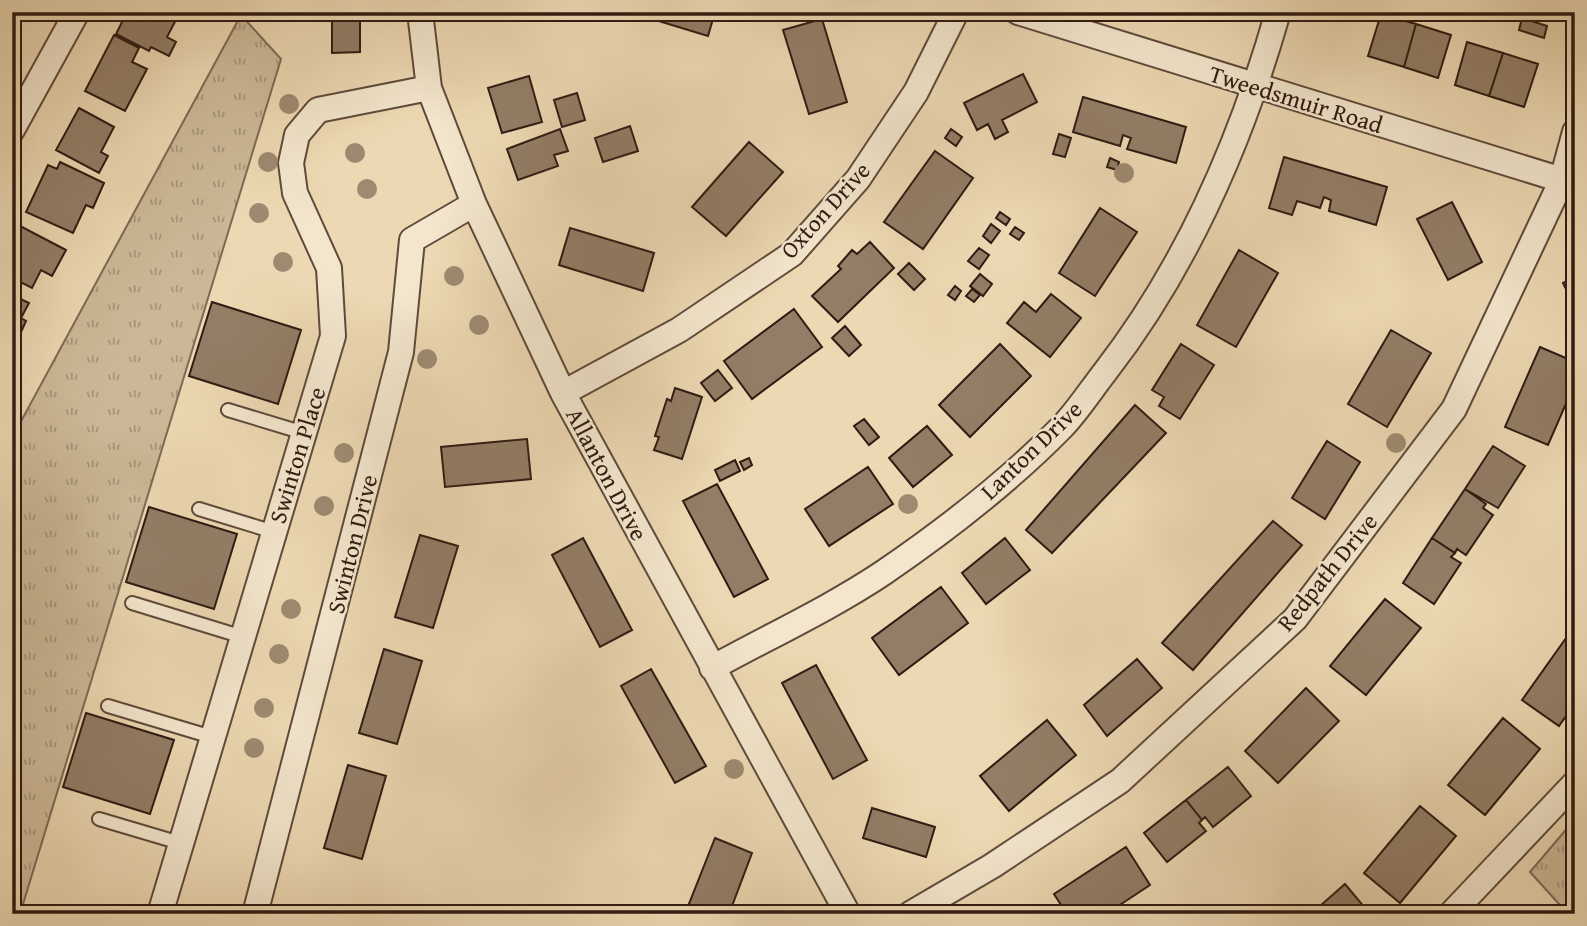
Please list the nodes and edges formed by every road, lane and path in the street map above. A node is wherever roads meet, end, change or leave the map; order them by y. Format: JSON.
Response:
{"nodes":[{"id":1,"x":77,"y":12,"type":"edge"},
{"id":2,"x":420,"y":12,"type":"edge"},
{"id":3,"x":956,"y":12,"type":"edge"},
{"id":4,"x":1018,"y":12,"type":"edge"},
{"id":5,"x":1278,"y":12,"type":"edge"},
{"id":6,"x":429,"y":88,"type":"junction"},
{"id":7,"x":1256,"y":88,"type":"junction"},
{"id":8,"x":12,"y":130,"type":"edge"},
{"id":9,"x":1575,"y":132,"type":"edge"},
{"id":10,"x":1568,"y":182,"type":"edge"},
{"id":11,"x":474,"y":204,"type":"junction"},
{"id":12,"x":563,"y":393,"type":"junction"},
{"id":13,"x":228,"y":410,"type":"dead end"},
{"id":14,"x":304,"y":433,"type":"junction"},
{"id":15,"x":199,"y":509,"type":"dead end"},
{"id":16,"x":274,"y":532,"type":"junction"},
{"id":17,"x":132,"y":603,"type":"dead end"},
{"id":18,"x":243,"y":637,"type":"junction"},
{"id":19,"x":712,"y":668,"type":"junction"},
{"id":20,"x":108,"y":706,"type":"dead end"},
{"id":21,"x":212,"y":737,"type":"junction"},
{"id":22,"x":1575,"y":783,"type":"edge"},
{"id":23,"x":99,"y":819,"type":"dead end"},
{"id":24,"x":180,"y":843,"type":"junction"},
{"id":25,"x":160,"y":914,"type":"edge"},
{"id":26,"x":255,"y":914,"type":"edge"},
{"id":27,"x":848,"y":914,"type":"edge"},
{"id":28,"x":910,"y":914,"type":"edge"},
{"id":29,"x":1451,"y":914,"type":"edge"}],
"edges":[{"from":1,"to":8,"type":"street"},
{"from":2,"to":6,"type":"street","name":"Allanton Drive"},
{"from":3,"to":12,"type":"street","name":"Oxton Drive"},
{"from":4,"to":7,"type":"street","name":"Tweedsmuir Road"},
{"from":5,"to":7,"type":"street","name":"Lanton Drive"},
{"from":6,"to":11,"type":"street","name":"Allanton Drive"},
{"from":6,"to":14,"type":"street","name":"Swinton Place"},
{"from":7,"to":10,"type":"street","name":"Tweedsmuir Road"},
{"from":7,"to":19,"type":"street","name":"Lanton Drive"},
{"from":9,"to":10,"type":"street","name":"Redpath Drive"},
{"from":10,"to":28,"type":"street","name":"Redpath Drive"},
{"from":11,"to":12,"type":"street","name":"Allanton Drive"},
{"from":11,"to":26,"type":"street","name":"Swinton Drive"},
{"from":12,"to":19,"type":"street","name":"Allanton Drive"},
{"from":13,"to":14,"type":"lane"},
{"from":14,"to":16,"type":"street","name":"Swinton Place"},
{"from":15,"to":16,"type":"lane"},
{"from":16,"to":18,"type":"street","name":"Swinton Place"},
{"from":17,"to":18,"type":"lane"},
{"from":18,"to":21,"type":"street","name":"Swinton Place"},
{"from":19,"to":27,"type":"street","name":"Allanton Drive"},
{"from":20,"to":21,"type":"lane"},
{"from":21,"to":24,"type":"street","name":"Swinton Place"},
{"from":22,"to":29,"type":"street"},
{"from":23,"to":24,"type":"lane"},
{"from":24,"to":25,"type":"street","name":"Swinton Place"}]}
